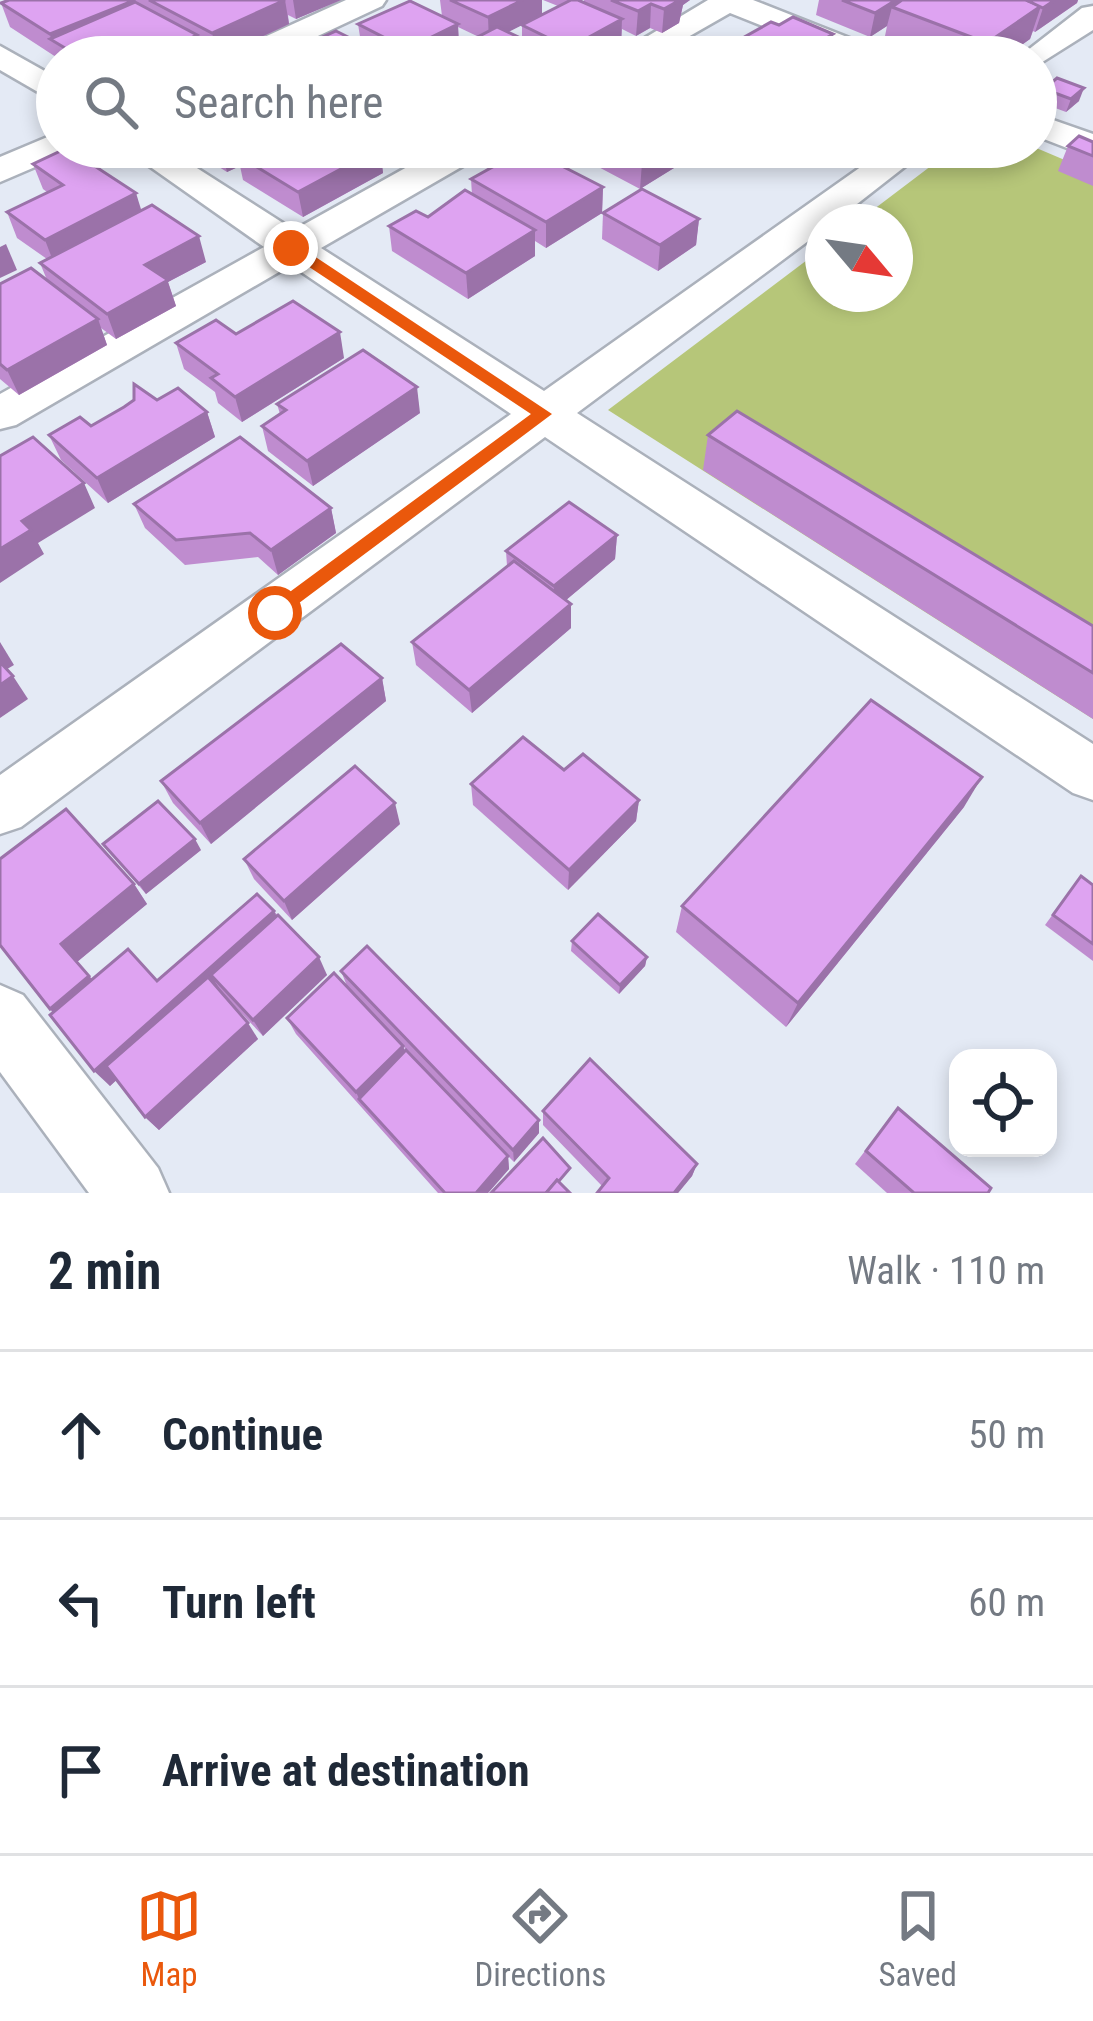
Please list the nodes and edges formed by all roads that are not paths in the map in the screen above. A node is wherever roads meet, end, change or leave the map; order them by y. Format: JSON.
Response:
{"nodes":[{"id":1,"x":371,"y":0,"type":"edge"},
{"id":2,"x":728,"y":0,"type":"edge"},
{"id":3,"x":1093,"y":15,"type":"edge"},
{"id":4,"x":293,"y":36,"type":"edge"},
{"id":5,"x":665,"y":36,"type":"edge"},
{"id":6,"x":817,"y":36,"type":"edge"},
{"id":7,"x":1057,"y":41,"type":"edge"},
{"id":8,"x":0,"y":56,"type":"edge"},
{"id":9,"x":36,"y":79,"type":"edge"},
{"id":10,"x":1057,"y":132,"type":"edge"},
{"id":11,"x":1093,"y":147,"type":"edge"},
{"id":12,"x":36,"y":154,"type":"edge"},
{"id":13,"x":171,"y":168,"type":"edge"},
{"id":14,"x":432,"y":168,"type":"edge"},
{"id":15,"x":883,"y":168,"type":"edge"},
{"id":16,"x":0,"y":171,"type":"edge"},
{"id":17,"x":291,"y":248,"type":"junction"},
{"id":18,"x":0,"y":414,"type":"edge"},
{"id":19,"x":543,"y":414,"type":"junction"},
{"id":20,"x":1093,"y":775,"type":"edge"},
{"id":21,"x":0,"y":808,"type":"edge"},
{"id":22,"x":0,"y":1018,"type":"edge"},
{"id":23,"x":133,"y":1193,"type":"edge"}],
"edges":[{"from":1,"to":4,"type":"street"},
{"from":2,"to":5,"type":"street"},
{"from":2,"to":6,"type":"street"},
{"from":3,"to":7,"type":"street"},
{"from":8,"to":9,"type":"street"},
{"from":10,"to":11,"type":"street"},
{"from":12,"to":16,"type":"street"},
{"from":13,"to":17,"type":"street"},
{"from":14,"to":17,"type":"street"},
{"from":15,"to":19,"type":"street"},
{"from":17,"to":18,"type":"street"},
{"from":17,"to":19,"type":"street"},
{"from":19,"to":20,"type":"street"},
{"from":19,"to":21,"type":"street"},
{"from":22,"to":23,"type":"street"}]}
